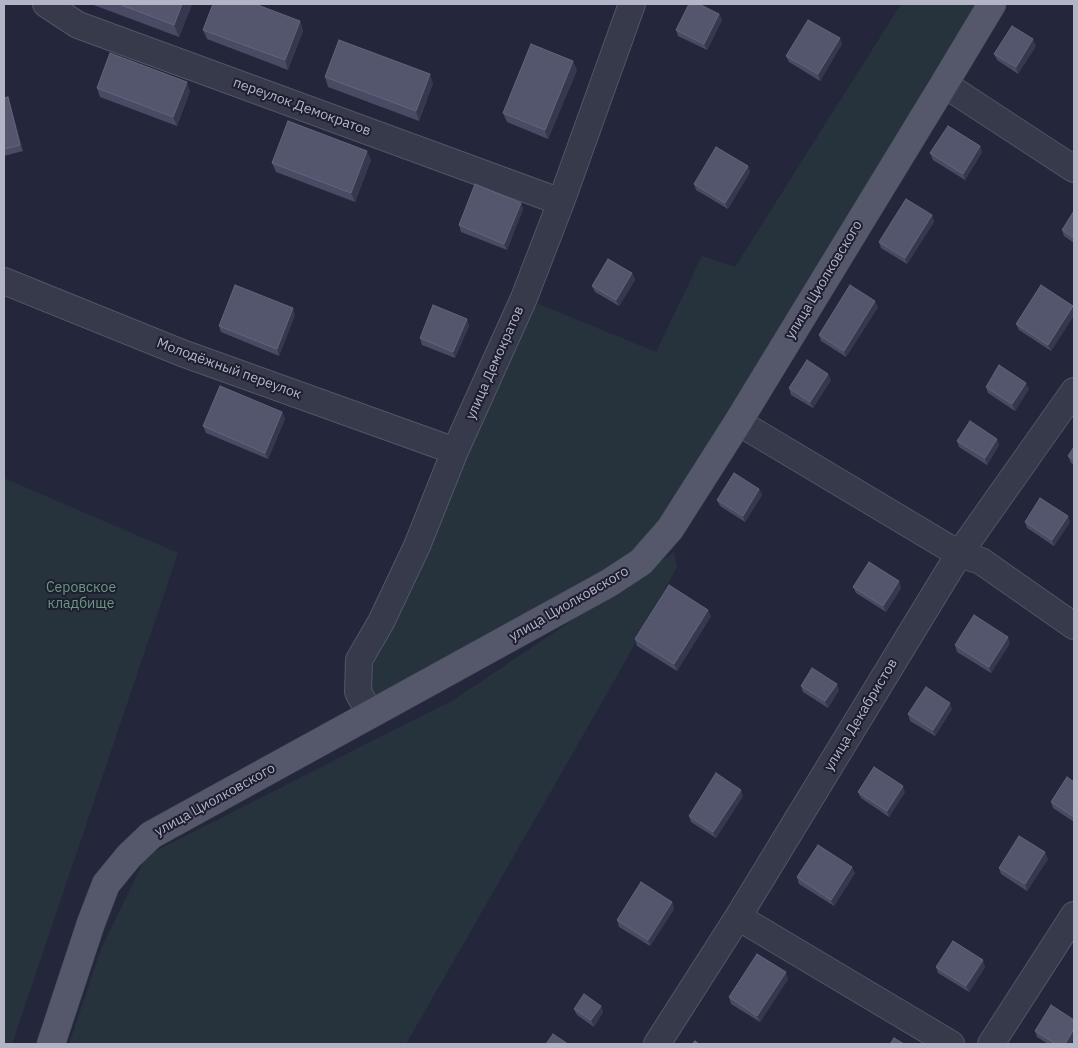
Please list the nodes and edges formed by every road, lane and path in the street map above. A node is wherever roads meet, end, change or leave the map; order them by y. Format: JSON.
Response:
{"nodes":[{"id":1,"x":46,"y":4,"type":"edge"},
{"id":2,"x":632,"y":4,"type":"edge"},
{"id":3,"x":992,"y":4,"type":"edge"},
{"id":4,"x":944,"y":84,"type":"junction"},
{"id":5,"x":1074,"y":170,"type":"edge"},
{"id":6,"x":561,"y":202,"type":"junction"},
{"id":7,"x":4,"y":281,"type":"edge"},
{"id":8,"x":1074,"y":391,"type":"edge"},
{"id":9,"x":738,"y":422,"type":"junction"},
{"id":10,"x":456,"y":451,"type":"junction"},
{"id":11,"x":959,"y":554,"type":"junction"},
{"id":12,"x":1074,"y":626,"type":"edge"},
{"id":13,"x":370,"y":714,"type":"junction"},
{"id":14,"x":1074,"y":915,"type":"edge"},
{"id":15,"x":738,"y":917,"type":"junction"},
{"id":16,"x":51,"y":1044,"type":"edge"},
{"id":17,"x":657,"y":1044,"type":"edge"},
{"id":18,"x":951,"y":1044,"type":"edge"},
{"id":19,"x":992,"y":1044,"type":"edge"}],
"edges":[{"from":1,"to":6,"type":"street","name":"переулок Демократов"},
{"from":2,"to":6,"type":"street","name":"улица Демократов"},
{"from":3,"to":4,"type":"main road","name":"улица Циолковского"},
{"from":4,"to":5,"type":"street"},
{"from":4,"to":9,"type":"main road","name":"улица Циолковского"},
{"from":6,"to":10,"type":"street","name":"улица Демократов"},
{"from":7,"to":10,"type":"street","name":"Молодёжный переулок"},
{"from":8,"to":11,"type":"street","name":"улица Декабристов"},
{"from":9,"to":11,"type":"street"},
{"from":9,"to":13,"type":"main road","name":"улица Циолковского"},
{"from":10,"to":13,"type":"street","name":"улица Демократов"},
{"from":11,"to":12,"type":"street"},
{"from":11,"to":15,"type":"street","name":"улица Декабристов"},
{"from":13,"to":16,"type":"main road","name":"улица Циолковского"},
{"from":14,"to":19,"type":"street"},
{"from":15,"to":17,"type":"street","name":"улица Декабристов"},
{"from":15,"to":18,"type":"street"}]}
